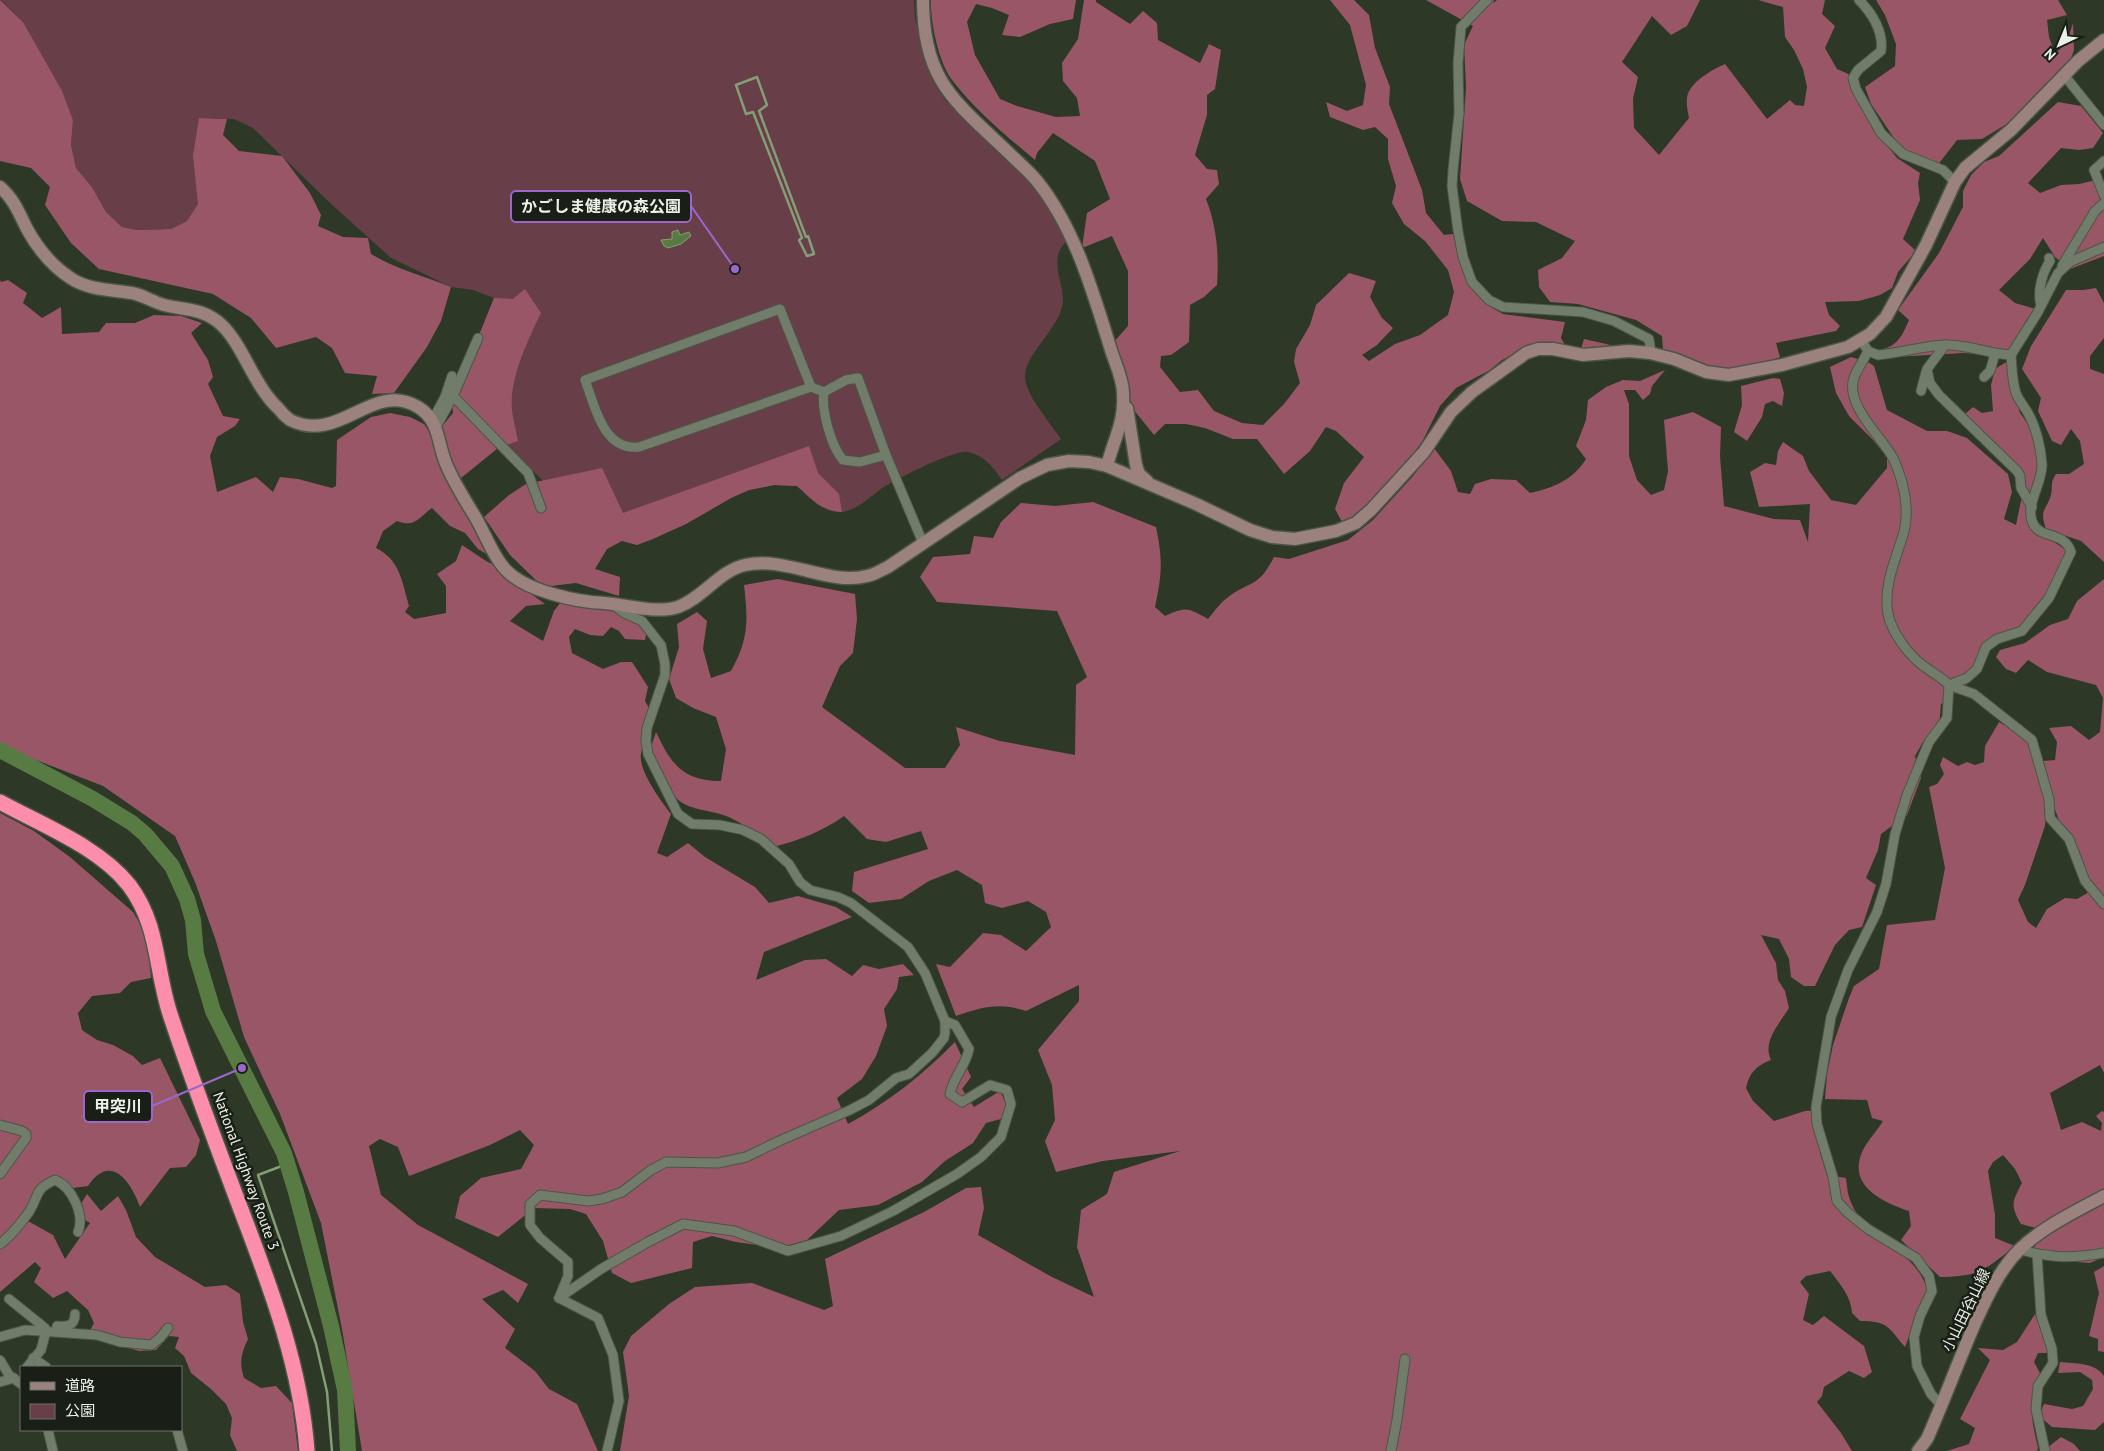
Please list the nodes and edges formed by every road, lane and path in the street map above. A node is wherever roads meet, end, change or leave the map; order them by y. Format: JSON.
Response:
{"nodes":[{"id":1,"x":923,"y":0,"type":"edge"},
{"id":2,"x":1486,"y":0,"type":"edge"},
{"id":3,"x":1858,"y":0,"type":"edge"},
{"id":4,"x":2104,"y":40,"type":"edge"},
{"id":5,"x":2064,"y":75,"type":"junction"},
{"id":6,"x":2104,"y":125,"type":"edge"},
{"id":7,"x":2104,"y":161,"type":"edge"},
{"id":8,"x":1956,"y":182,"type":"junction"},
{"id":9,"x":0,"y":187,"type":"edge"},
{"id":10,"x":2104,"y":195,"type":"edge"},
{"id":11,"x":2104,"y":204,"type":"edge"},
{"id":12,"x":2104,"y":247,"type":"edge"},
{"id":13,"x":2048,"y":258,"type":"dead end"},
{"id":14,"x":2058,"y":273,"type":"junction"},
{"id":15,"x":2041,"y":306,"type":"junction"},
{"id":16,"x":478,"y":338,"type":"dead end"},
{"id":17,"x":1861,"y":340,"type":"junction"},
{"id":18,"x":1945,"y":345,"type":"junction"},
{"id":19,"x":1868,"y":351,"type":"junction"},
{"id":20,"x":1651,"y":353,"type":"junction"},
{"id":21,"x":1995,"y":354,"type":"junction"},
{"id":22,"x":2011,"y":355,"type":"junction"},
{"id":23,"x":1927,"y":369,"type":"junction"},
{"id":24,"x":452,"y":376,"type":"dead end"},
{"id":25,"x":1984,"y":377,"type":"dead end"},
{"id":26,"x":811,"y":388,"type":"junction"},
{"id":27,"x":1124,"y":390,"type":"junction"},
{"id":28,"x":1921,"y":391,"type":"dead end"},
{"id":29,"x":824,"y":392,"type":"junction"},
{"id":30,"x":452,"y":396,"type":"junction"},
{"id":31,"x":434,"y":424,"type":"junction"},
{"id":32,"x":886,"y":455,"type":"junction"},
{"id":33,"x":1107,"y":466,"type":"junction"},
{"id":34,"x":1148,"y":482,"type":"junction"},
{"id":35,"x":2032,"y":507,"type":"junction"},
{"id":36,"x":542,"y":508,"type":"dead end"},
{"id":37,"x":923,"y":543,"type":"junction"},
{"id":38,"x":613,"y":604,"type":"junction"},
{"id":39,"x":1949,"y":685,"type":"junction"},
{"id":40,"x":0,"y":802,"type":"edge"},
{"id":41,"x":2104,"y":904,"type":"edge"},
{"id":42,"x":945,"y":1021,"type":"junction"},
{"id":43,"x":0,"y":1125,"type":"edge"},
{"id":44,"x":0,"y":1174,"type":"edge"},
{"id":45,"x":2104,"y":1196,"type":"edge"},
{"id":46,"x":78,"y":1232,"type":"dead end"},
{"id":47,"x":0,"y":1244,"type":"edge"},
{"id":48,"x":2020,"y":1250,"type":"junction"},
{"id":49,"x":2104,"y":1253,"type":"edge"},
{"id":50,"x":2037,"y":1254,"type":"junction"},
{"id":51,"x":559,"y":1298,"type":"junction"},
{"id":52,"x":9,"y":1299,"type":"dead end"},
{"id":53,"x":75,"y":1314,"type":"dead end"},
{"id":54,"x":168,"y":1328,"type":"dead end"},
{"id":55,"x":45,"y":1329,"type":"junction"},
{"id":56,"x":0,"y":1336,"type":"edge"},
{"id":57,"x":33,"y":1358,"type":"junction"},
{"id":58,"x":1406,"y":1359,"type":"dead end"},
{"id":59,"x":0,"y":1360,"type":"edge"},
{"id":60,"x":28,"y":1366,"type":"edge"},
{"id":61,"x":45,"y":1366,"type":"edge"},
{"id":62,"x":0,"y":1382,"type":"edge"},
{"id":63,"x":19,"y":1382,"type":"edge"},
{"id":64,"x":1941,"y":1405,"type":"junction"},
{"id":65,"x":48,"y":1431,"type":"edge"},
{"id":66,"x":177,"y":1431,"type":"edge"},
{"id":67,"x":53,"y":1451,"type":"edge"},
{"id":68,"x":183,"y":1451,"type":"edge"},
{"id":69,"x":306,"y":1451,"type":"edge"},
{"id":70,"x":607,"y":1451,"type":"edge"},
{"id":71,"x":1391,"y":1451,"type":"edge"},
{"id":72,"x":1918,"y":1451,"type":"edge"},
{"id":73,"x":2045,"y":1451,"type":"edge"}],
"edges":[{"from":1,"to":27,"type":"street"},
{"from":2,"to":20,"type":"street"},
{"from":3,"to":8,"type":"street"},
{"from":4,"to":5,"type":"street"},
{"from":5,"to":6,"type":"street"},
{"from":5,"to":8,"type":"street"},
{"from":7,"to":10,"type":"street"},
{"from":8,"to":17,"type":"street"},
{"from":9,"to":31,"type":"street"},
{"from":11,"to":14,"type":"street"},
{"from":12,"to":14,"type":"street"},
{"from":13,"to":15,"type":"street"},
{"from":14,"to":15,"type":"street"},
{"from":15,"to":22,"type":"street"},
{"from":16,"to":30,"type":"street"},
{"from":17,"to":19,"type":"street"},
{"from":17,"to":20,"type":"street"},
{"from":18,"to":19,"type":"street"},
{"from":18,"to":21,"type":"street"},
{"from":18,"to":23,"type":"street"},
{"from":19,"to":39,"type":"street"},
{"from":20,"to":34,"type":"street"},
{"from":21,"to":22,"type":"street"},
{"from":21,"to":25,"type":"street"},
{"from":22,"to":35,"type":"street"},
{"from":23,"to":28,"type":"street"},
{"from":23,"to":35,"type":"street"},
{"from":24,"to":31,"type":"street"},
{"from":26,"to":26,"type":"street"},
{"from":26,"to":29,"type":"street"},
{"from":27,"to":33,"type":"street"},
{"from":27,"to":34,"type":"street"},
{"from":29,"to":32,"type":"street"},
{"from":29,"to":32,"type":"street"},
{"from":30,"to":31,"type":"street"},
{"from":30,"to":36,"type":"street"},
{"from":31,"to":38,"type":"street"},
{"from":32,"to":37,"type":"street"},
{"from":33,"to":34,"type":"street"},
{"from":33,"to":37,"type":"street"},
{"from":35,"to":39,"type":"street"},
{"from":37,"to":38,"type":"street"},
{"from":38,"to":42,"type":"street"},
{"from":39,"to":41,"type":"street"},
{"from":39,"to":64,"type":"street"},
{"from":40,"to":69,"type":"highway","name":"National Highway Route 3"},
{"from":42,"to":51,"type":"street"},
{"from":42,"to":51,"type":"street"},
{"from":43,"to":44,"type":"street"},
{"from":45,"to":48,"type":"street","name":"小山田谷山線"},
{"from":46,"to":47,"type":"street"},
{"from":48,"to":50,"type":"street"},
{"from":48,"to":64,"type":"street","name":"小山田谷山線"},
{"from":49,"to":50,"type":"street"},
{"from":50,"to":73,"type":"street"},
{"from":51,"to":70,"type":"street"},
{"from":52,"to":55,"type":"street"},
{"from":53,"to":55,"type":"street"},
{"from":54,"to":55,"type":"street"},
{"from":55,"to":56,"type":"street"},
{"from":55,"to":57,"type":"street"},
{"from":57,"to":60,"type":"street"},
{"from":57,"to":61,"type":"street"},
{"from":58,"to":71,"type":"street"},
{"from":59,"to":63,"type":"street"},
{"from":62,"to":63,"type":"street"},
{"from":64,"to":72,"type":"street","name":"小山田谷山線"},
{"from":65,"to":67,"type":"street"},
{"from":66,"to":68,"type":"street"}]}
